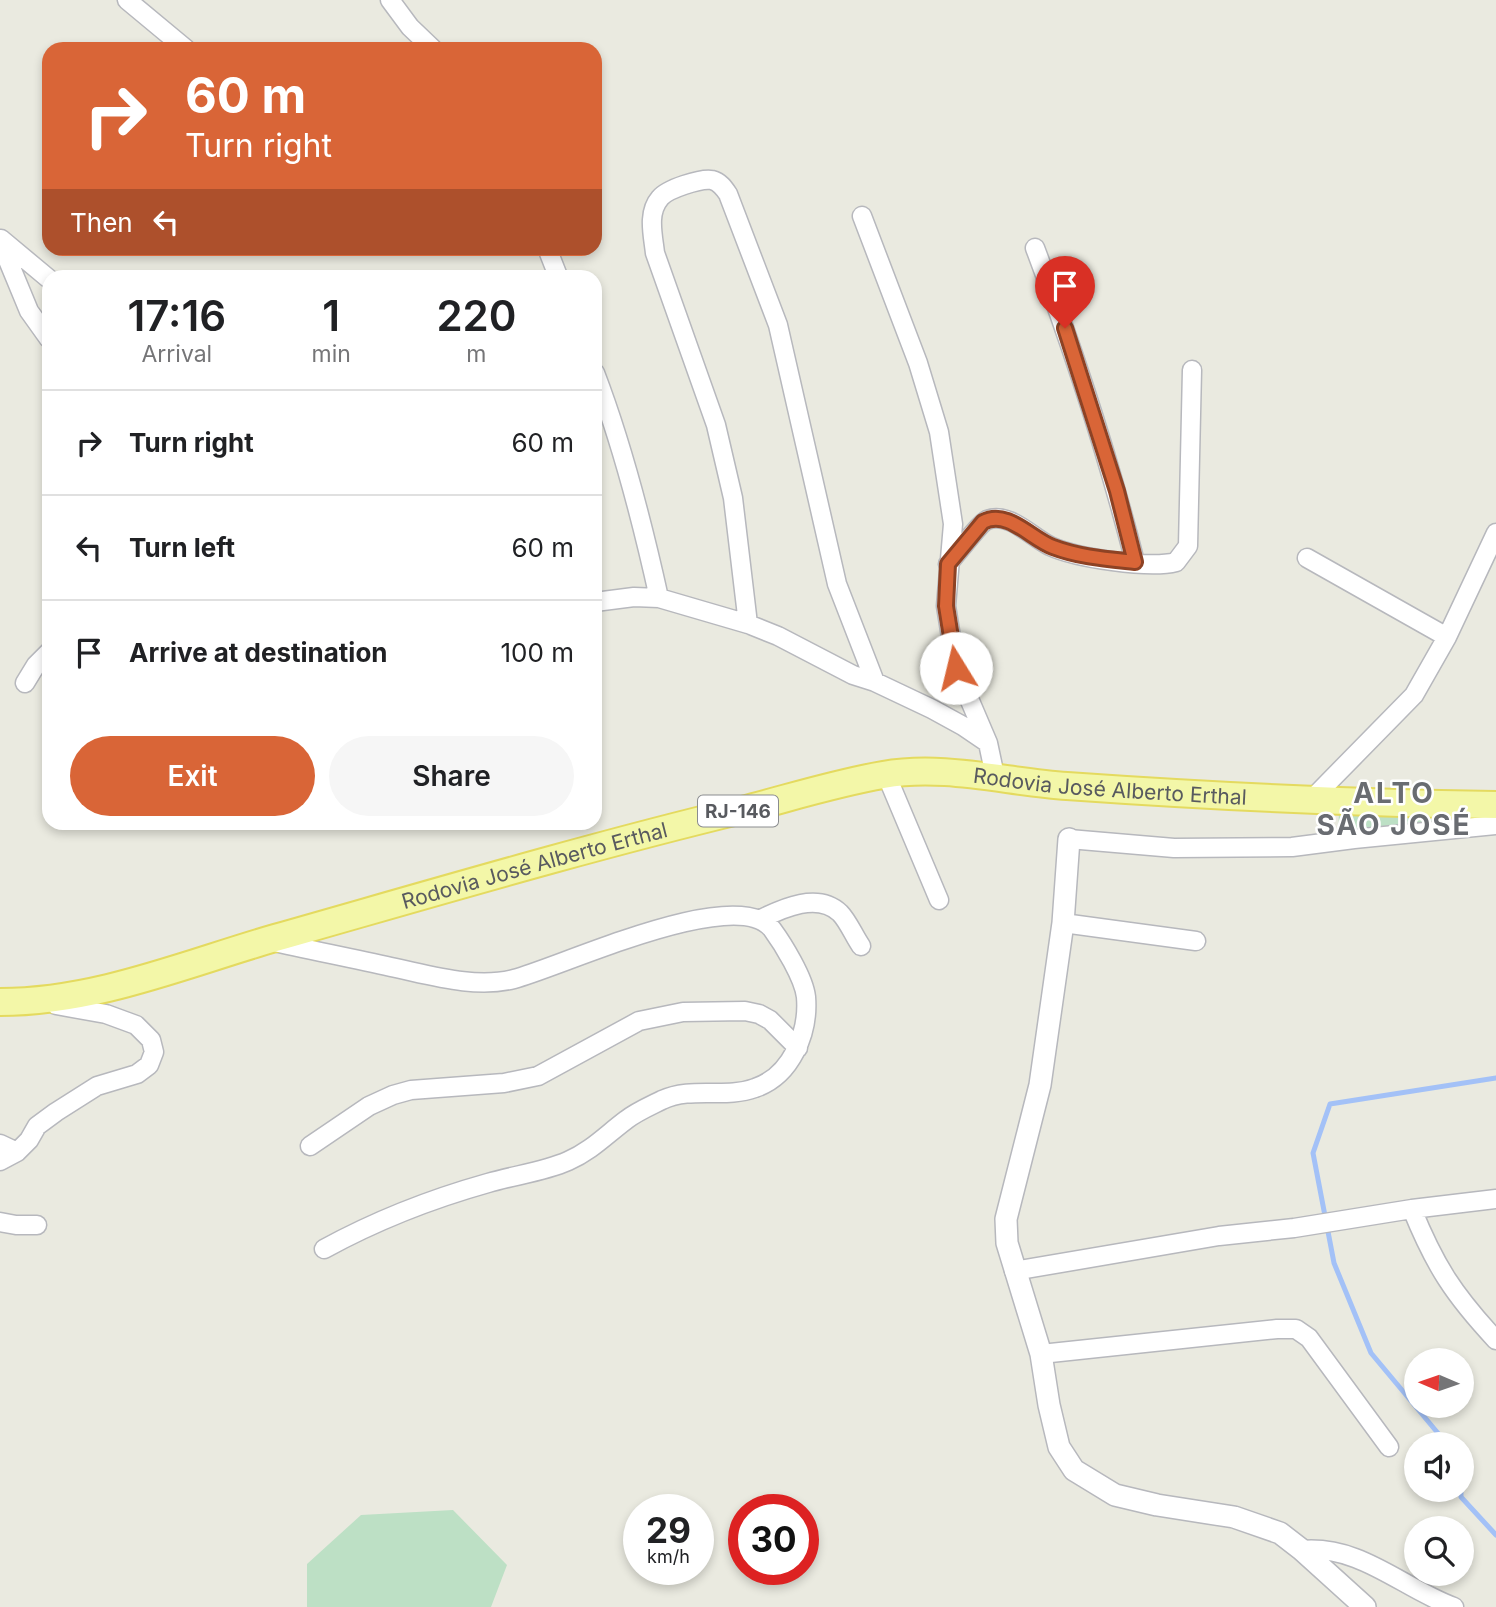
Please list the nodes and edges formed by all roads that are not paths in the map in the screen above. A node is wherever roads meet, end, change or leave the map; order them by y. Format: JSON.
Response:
{"nodes":[{"id":1,"x":127,"y":0,"type":"edge"},
{"id":2,"x":390,"y":0,"type":"edge"},
{"id":3,"x":178,"y":42,"type":"edge"},
{"id":4,"x":426,"y":42,"type":"edge"},
{"id":5,"x":862,"y":216,"type":"dead end"},
{"id":6,"x":0,"y":240,"type":"edge"},
{"id":7,"x":1035,"y":248,"type":"dead end"},
{"id":8,"x":42,"y":273,"type":"edge"},
{"id":9,"x":42,"y":329,"type":"edge"},
{"id":10,"x":1192,"y":370,"type":"dead end"},
{"id":11,"x":602,"y":391,"type":"edge"},
{"id":12,"x":1496,"y":533,"type":"edge"},
{"id":13,"x":1307,"y":558,"type":"dead end"},
{"id":14,"x":1135,"y":562,"type":"junction"},
{"id":15,"x":948,"y":564,"type":"junction"},
{"id":16,"x":659,"y":598,"type":"junction"},
{"id":17,"x":602,"y":601,"type":"edge"},
{"id":18,"x":748,"y":624,"type":"junction"},
{"id":19,"x":1447,"y":637,"type":"junction"},
{"id":20,"x":42,"y":659,"type":"edge"},
{"id":21,"x":875,"y":682,"type":"junction"},
{"id":22,"x":25,"y":683,"type":"dead end"},
{"id":23,"x":988,"y":743,"type":"junction"},
{"id":24,"x":886,"y":774,"type":"junction"},
{"id":25,"x":995,"y":776,"type":"junction"},
{"id":26,"x":1311,"y":800,"type":"junction"},
{"id":27,"x":1496,"y":806,"type":"edge"},
{"id":28,"x":1496,"y":825,"type":"edge"},
{"id":29,"x":1069,"y":839,"type":"joint"},
{"id":30,"x":939,"y":900,"type":"dead end"},
{"id":31,"x":761,"y":919,"type":"junction"},
{"id":32,"x":1063,"y":923,"type":"junction"},
{"id":33,"x":266,"y":941,"type":"junction"},
{"id":34,"x":1196,"y":941,"type":"dead end"},
{"id":35,"x":860,"y":946,"type":"dead end"},
{"id":36,"x":0,"y":1002,"type":"edge"},
{"id":37,"x":31,"y":1002,"type":"junction"},
{"id":38,"x":798,"y":1048,"type":"junction"},
{"id":39,"x":0,"y":1144,"type":"edge"},
{"id":40,"x":310,"y":1146,"type":"dead end"},
{"id":41,"x":17,"y":1152,"type":"junction"},
{"id":42,"x":0,"y":1161,"type":"edge"},
{"id":43,"x":1496,"y":1199,"type":"edge"},
{"id":44,"x":1412,"y":1209,"type":"junction"},
{"id":45,"x":0,"y":1222,"type":"edge"},
{"id":46,"x":37,"y":1225,"type":"dead end"},
{"id":47,"x":324,"y":1249,"type":"dead end"},
{"id":48,"x":1014,"y":1271,"type":"junction"},
{"id":49,"x":1496,"y":1340,"type":"edge"},
{"id":50,"x":1041,"y":1354,"type":"junction"},
{"id":51,"x":1389,"y":1447,"type":"dead end"},
{"id":52,"x":1302,"y":1550,"type":"junction"},
{"id":53,"x":1365,"y":1607,"type":"edge"},
{"id":54,"x":1454,"y":1607,"type":"edge"}],
"edges":[{"from":1,"to":3,"type":"street"},
{"from":2,"to":4,"type":"street"},
{"from":5,"to":15,"type":"street"},
{"from":6,"to":8,"type":"street"},
{"from":6,"to":9,"type":"street"},
{"from":7,"to":14,"type":"street"},
{"from":10,"to":14,"type":"street"},
{"from":11,"to":16,"type":"street"},
{"from":12,"to":19,"type":"street"},
{"from":13,"to":19,"type":"street"},
{"from":14,"to":15,"type":"street"},
{"from":15,"to":23,"type":"street"},
{"from":16,"to":17,"type":"street"},
{"from":16,"to":18,"type":"street"},
{"from":18,"to":21,"type":"street"},
{"from":18,"to":21,"type":"street"},
{"from":19,"to":26,"type":"street"},
{"from":20,"to":22,"type":"street"},
{"from":21,"to":23,"type":"street"},
{"from":23,"to":25,"type":"street"},
{"from":24,"to":25,"type":"main road","name":"Rodovia José Alberto Erthal","number":"RJ-146"},
{"from":24,"to":30,"type":"street"},
{"from":24,"to":33,"type":"main road","name":"Rodovia José Alberto Erthal","number":"RJ-146"},
{"from":25,"to":26,"type":"main road","name":"Rodovia José Alberto Erthal","number":"RJ-146"},
{"from":26,"to":27,"type":"main road","name":"Rodovia José Alberto Erthal","number":"RJ-146"},
{"from":28,"to":29,"type":"street"},
{"from":29,"to":32,"type":"street"},
{"from":31,"to":33,"type":"street"},
{"from":31,"to":35,"type":"street"},
{"from":31,"to":38,"type":"street"},
{"from":32,"to":34,"type":"street"},
{"from":32,"to":48,"type":"street"},
{"from":33,"to":37,"type":"main road","name":"Rodovia José Alberto Erthal","number":"RJ-146"},
{"from":36,"to":37,"type":"main road","name":"Rodovia José Alberto Erthal","number":"RJ-146"},
{"from":37,"to":41,"type":"street"},
{"from":38,"to":40,"type":"street"},
{"from":38,"to":47,"type":"street"},
{"from":39,"to":41,"type":"street"},
{"from":41,"to":42,"type":"street"},
{"from":43,"to":44,"type":"street"},
{"from":44,"to":48,"type":"street"},
{"from":44,"to":49,"type":"street"},
{"from":45,"to":46,"type":"street"},
{"from":48,"to":50,"type":"street"},
{"from":50,"to":51,"type":"street"},
{"from":50,"to":52,"type":"street"},
{"from":52,"to":53,"type":"street"},
{"from":52,"to":54,"type":"street"}]}
